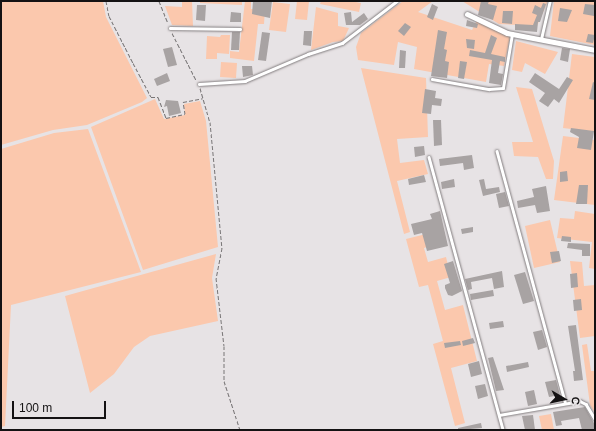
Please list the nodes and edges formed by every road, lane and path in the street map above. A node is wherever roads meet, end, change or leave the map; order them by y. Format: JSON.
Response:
{"nodes":[{"id":1,"x":106,"y":1,"type":"edge"},
{"id":2,"x":159,"y":1,"type":"edge"},
{"id":3,"x":397,"y":1,"type":"edge"},
{"id":4,"x":550,"y":1,"type":"edge"},
{"id":5,"x":467,"y":14,"type":"dead end"},
{"id":6,"x":170,"y":28,"type":"junction"},
{"id":7,"x":240,"y":29,"type":"dead end"},
{"id":8,"x":512,"y":34,"type":"junction"},
{"id":9,"x":541,"y":39,"type":"junction"},
{"id":10,"x":595,"y":50,"type":"edge"},
{"id":11,"x":432,"y":79,"type":"dead end"},
{"id":12,"x":199,"y":84,"type":"junction"},
{"id":13,"x":203,"y":98,"type":"junction"},
{"id":14,"x":497,"y":151,"type":"dead end"},
{"id":15,"x":429,"y":157,"type":"dead end"},
{"id":16,"x":565,"y":402,"type":"junction"},
{"id":17,"x":499,"y":415,"type":"junction"},
{"id":18,"x":595,"y":419,"type":"edge"},
{"id":19,"x":240,"y":430,"type":"edge"},
{"id":20,"x":503,"y":430,"type":"edge"}],
"edges":[{"from":1,"to":13,"type":"path"},
{"from":2,"to":6,"type":"path"},
{"from":3,"to":12,"type":"lane"},
{"from":4,"to":9,"type":"lane"},
{"from":5,"to":8,"type":"street"},
{"from":6,"to":7,"type":"lane"},
{"from":6,"to":12,"type":"path"},
{"from":8,"to":9,"type":"street"},
{"from":8,"to":11,"type":"lane"},
{"from":9,"to":10,"type":"street"},
{"from":12,"to":13,"type":"path"},
{"from":13,"to":19,"type":"path"},
{"from":14,"to":16,"type":"lane"},
{"from":15,"to":17,"type":"lane"},
{"from":16,"to":17,"type":"lane"},
{"from":16,"to":18,"type":"lane"},
{"from":17,"to":20,"type":"lane"}]}
